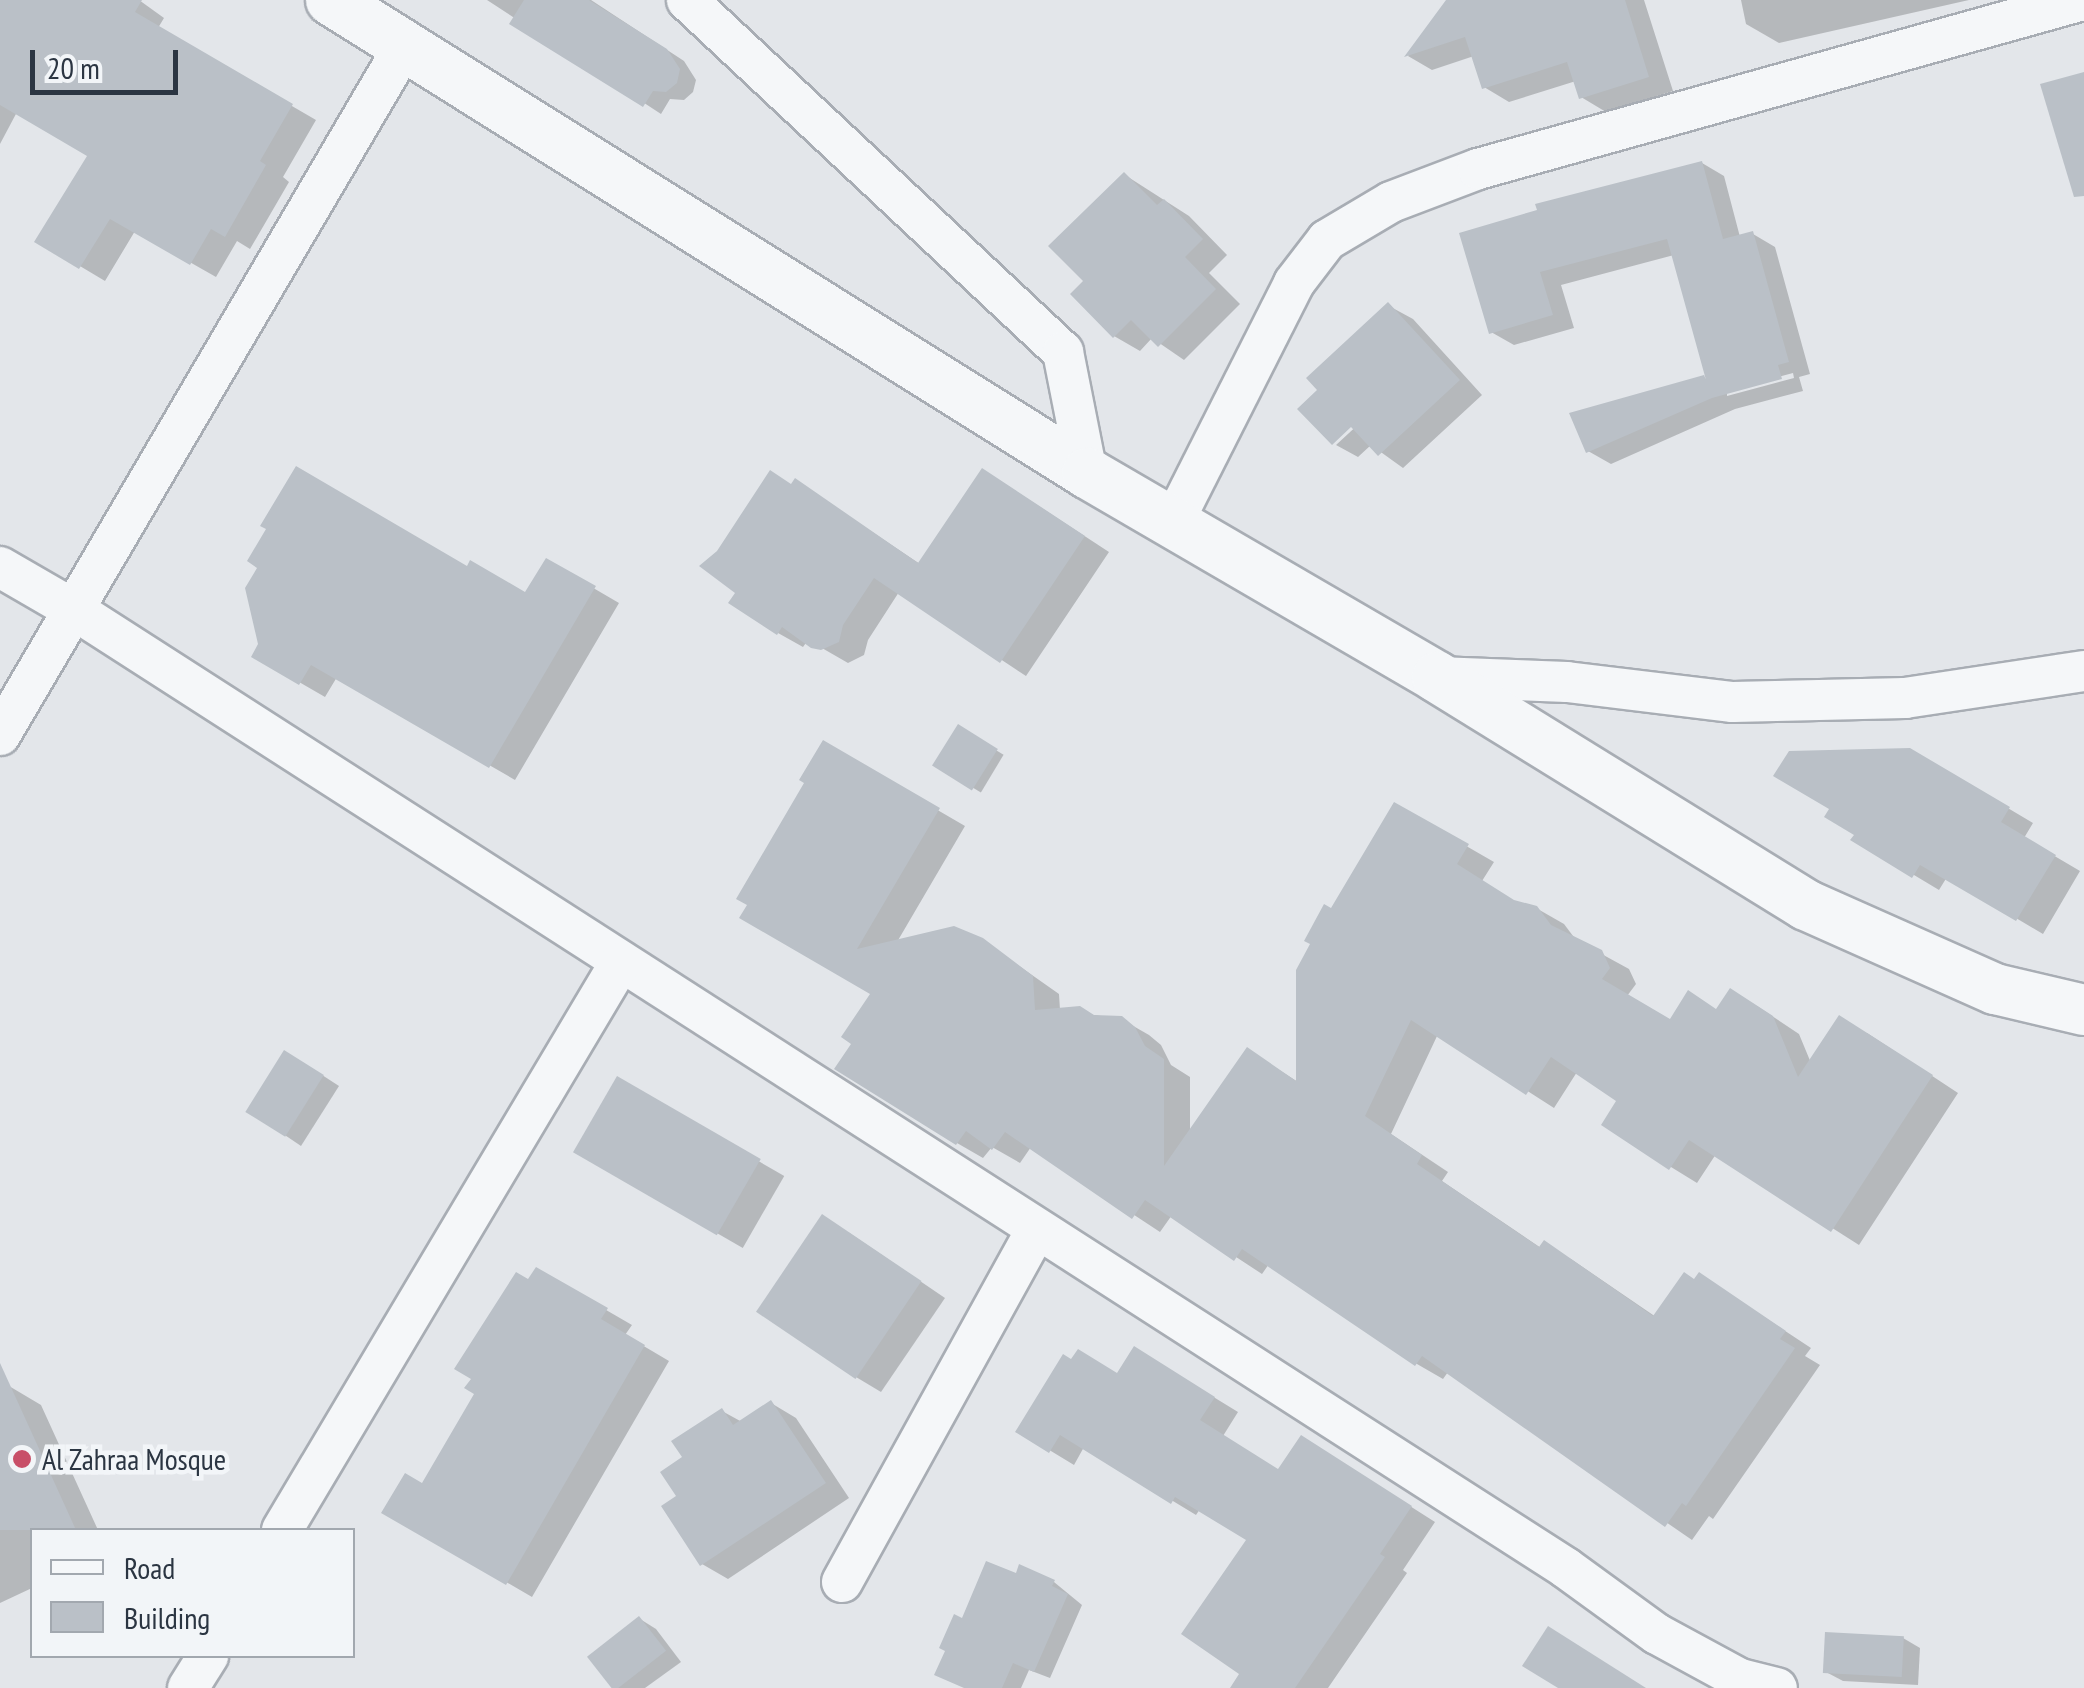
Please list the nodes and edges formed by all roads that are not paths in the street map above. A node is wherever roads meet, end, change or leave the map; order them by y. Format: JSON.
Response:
{"nodes":[{"id":1,"x":331,"y":0,"type":"edge"},
{"id":2,"x":687,"y":0,"type":"edge"},
{"id":3,"x":2083,"y":0,"type":"edge"},
{"id":4,"x":405,"y":44,"type":"junction"},
{"id":5,"x":1087,"y":473,"type":"junction"},
{"id":6,"x":1173,"y":523,"type":"junction"},
{"id":7,"x":0,"y":567,"type":"edge"},
{"id":8,"x":76,"y":611,"type":"junction"},
{"id":9,"x":2084,"y":671,"type":"edge"},
{"id":10,"x":1437,"y":677,"type":"junction"},
{"id":11,"x":0,"y":735,"type":"edge"},
{"id":12,"x":620,"y":964,"type":"junction"},
{"id":13,"x":2084,"y":1010,"type":"edge"},
{"id":14,"x":1037,"y":1229,"type":"junction"},
{"id":15,"x":283,"y":1528,"type":"edge"},
{"id":16,"x":842,"y":1582,"type":"dead end"},
{"id":17,"x":207,"y":1658,"type":"edge"},
{"id":18,"x":188,"y":1688,"type":"edge"},
{"id":19,"x":1778,"y":1688,"type":"edge"}],
"edges":[{"from":1,"to":4,"type":"street"},
{"from":2,"to":5,"type":"street"},
{"from":3,"to":6,"type":"street"},
{"from":4,"to":5,"type":"street"},
{"from":4,"to":8,"type":"street"},
{"from":5,"to":6,"type":"street"},
{"from":6,"to":10,"type":"street"},
{"from":7,"to":8,"type":"street"},
{"from":8,"to":11,"type":"street"},
{"from":8,"to":12,"type":"street"},
{"from":9,"to":10,"type":"street"},
{"from":10,"to":13,"type":"street"},
{"from":12,"to":14,"type":"street"},
{"from":12,"to":15,"type":"street"},
{"from":14,"to":16,"type":"street"},
{"from":14,"to":19,"type":"street"},
{"from":17,"to":18,"type":"street"}]}
